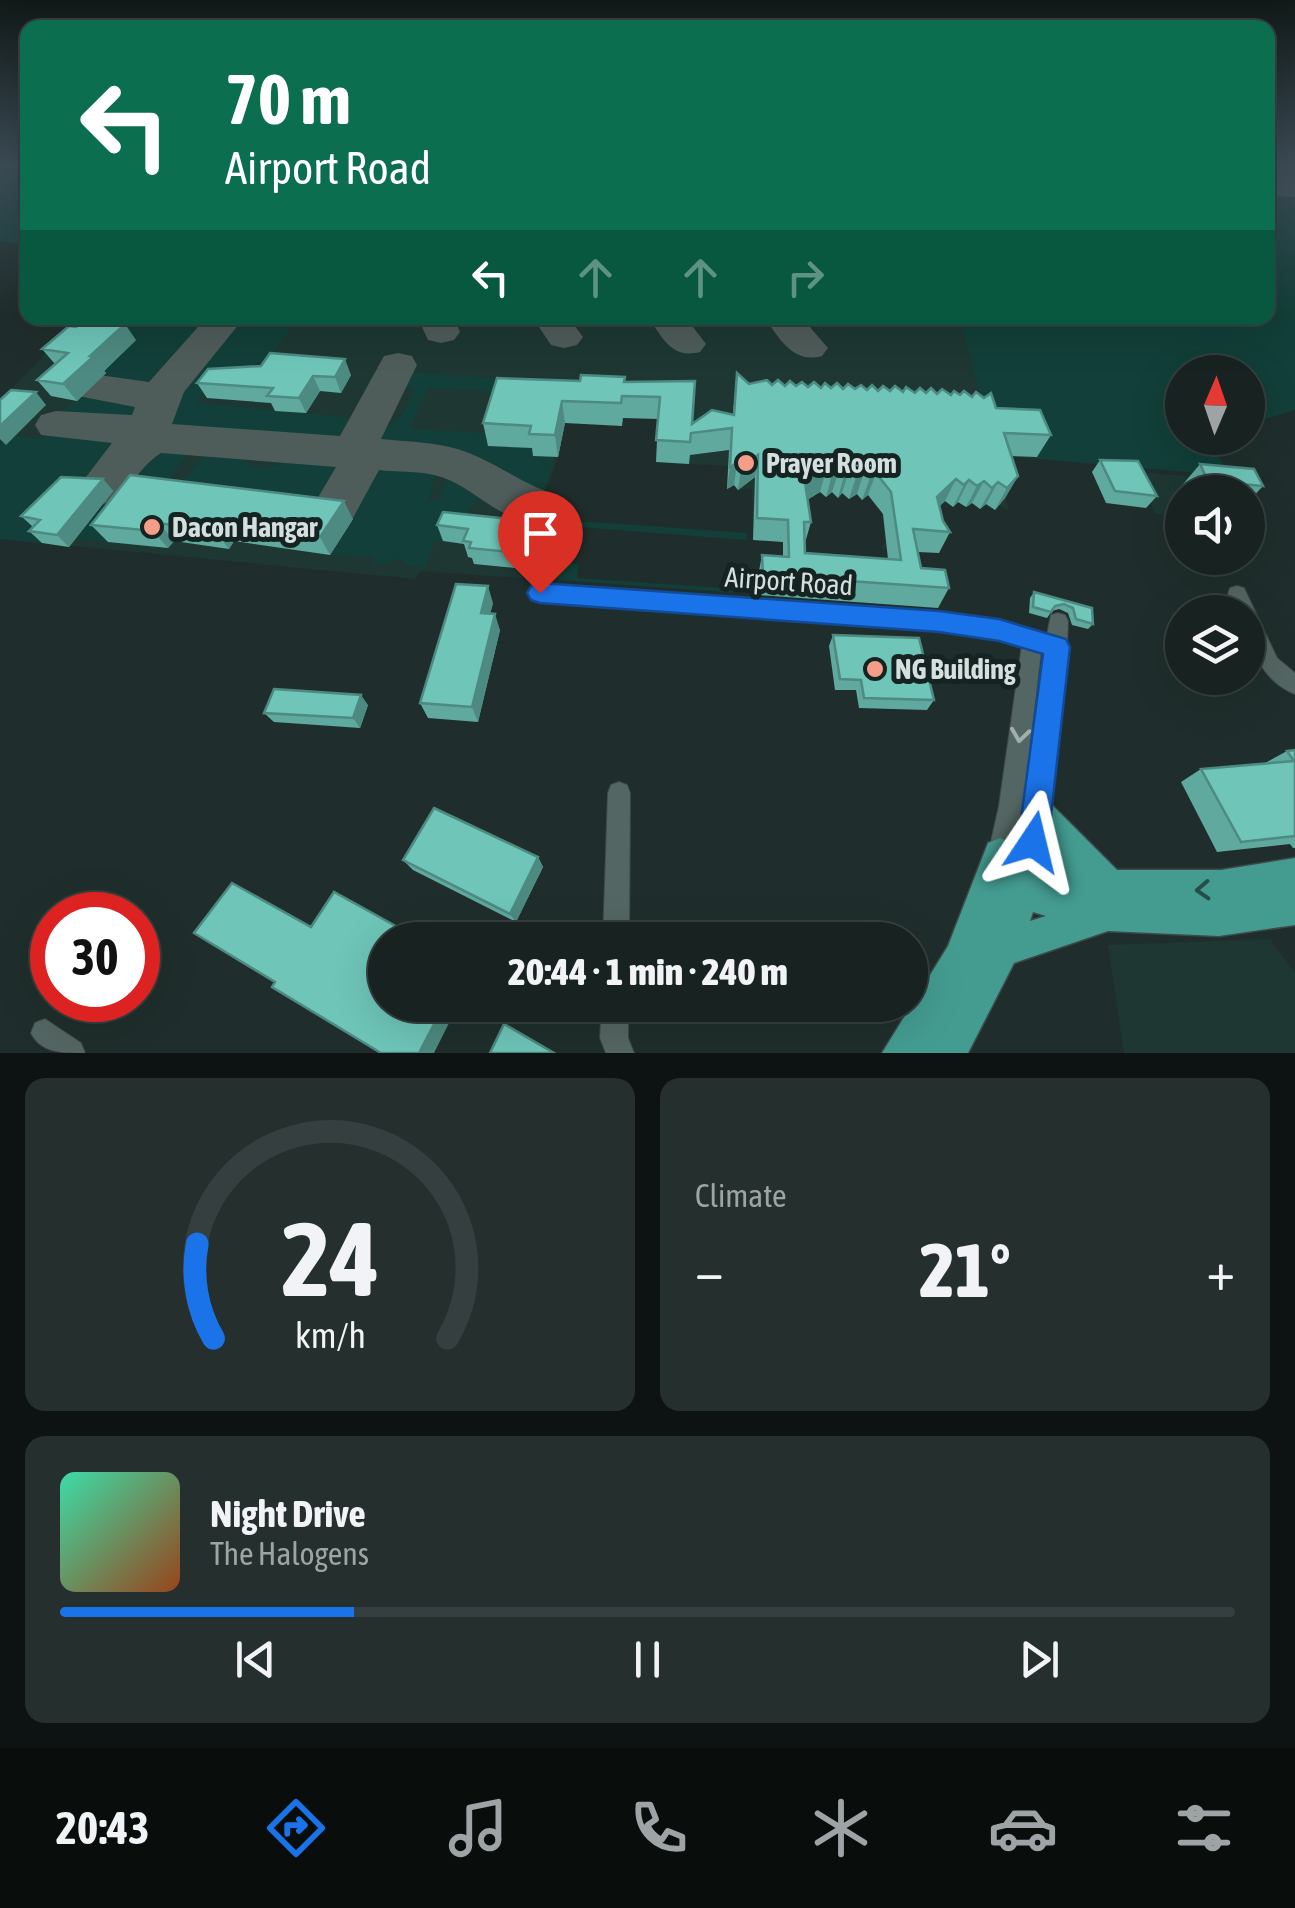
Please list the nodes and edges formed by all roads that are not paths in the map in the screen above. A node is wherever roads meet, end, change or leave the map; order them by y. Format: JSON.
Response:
{"nodes":[{"id":1,"x":540,"y":593,"type":"dead end"},
{"id":2,"x":1058,"y":621,"type":"dead end"},
{"id":3,"x":1033,"y":638,"type":"junction"},
{"id":4,"x":1057,"y":647,"type":"junction"},
{"id":5,"x":1265,"y":655,"type":"edge"},
{"id":6,"x":1295,"y":684,"type":"edge"},
{"id":7,"x":619,"y":793,"type":"dead end"},
{"id":8,"x":1039,"y":816,"type":"junction"},
{"id":9,"x":1010,"y":873,"type":"junction"},
{"id":10,"x":1295,"y":875,"type":"edge"},
{"id":11,"x":1110,"y":900,"type":"junction"},
{"id":12,"x":1295,"y":907,"type":"edge"},
{"id":13,"x":616,"y":922,"type":"edge"},
{"id":14,"x":987,"y":958,"type":"junction"},
{"id":15,"x":614,"y":1022,"type":"edge"},
{"id":16,"x":45,"y":1032,"type":"dead end"},
{"id":17,"x":71,"y":1053,"type":"edge"},
{"id":18,"x":620,"y":1053,"type":"edge"},
{"id":19,"x":902,"y":1053,"type":"edge"},
{"id":20,"x":945,"y":1053,"type":"edge"}],
"edges":[{"from":1,"to":3,"type":"street","name":"Airport Road"},
{"from":2,"to":4,"type":"street"},
{"from":3,"to":4,"type":"street","name":"Airport Road"},
{"from":3,"to":9,"type":"street","one_way":true},
{"from":4,"to":8,"type":"street"},
{"from":5,"to":6,"type":"street"},
{"from":7,"to":13,"type":"street"},
{"from":8,"to":9,"type":"street"},
{"from":8,"to":11,"type":"main road"},
{"from":9,"to":11,"type":"main road"},
{"from":9,"to":14,"type":"main road"},
{"from":10,"to":11,"type":"main road","one_way":true},
{"from":11,"to":12,"type":"main road"},
{"from":11,"to":14,"type":"main road"},
{"from":14,"to":19,"type":"main road"},
{"from":14,"to":20,"type":"main road"},
{"from":15,"to":18,"type":"street"},
{"from":16,"to":17,"type":"street"}]}
